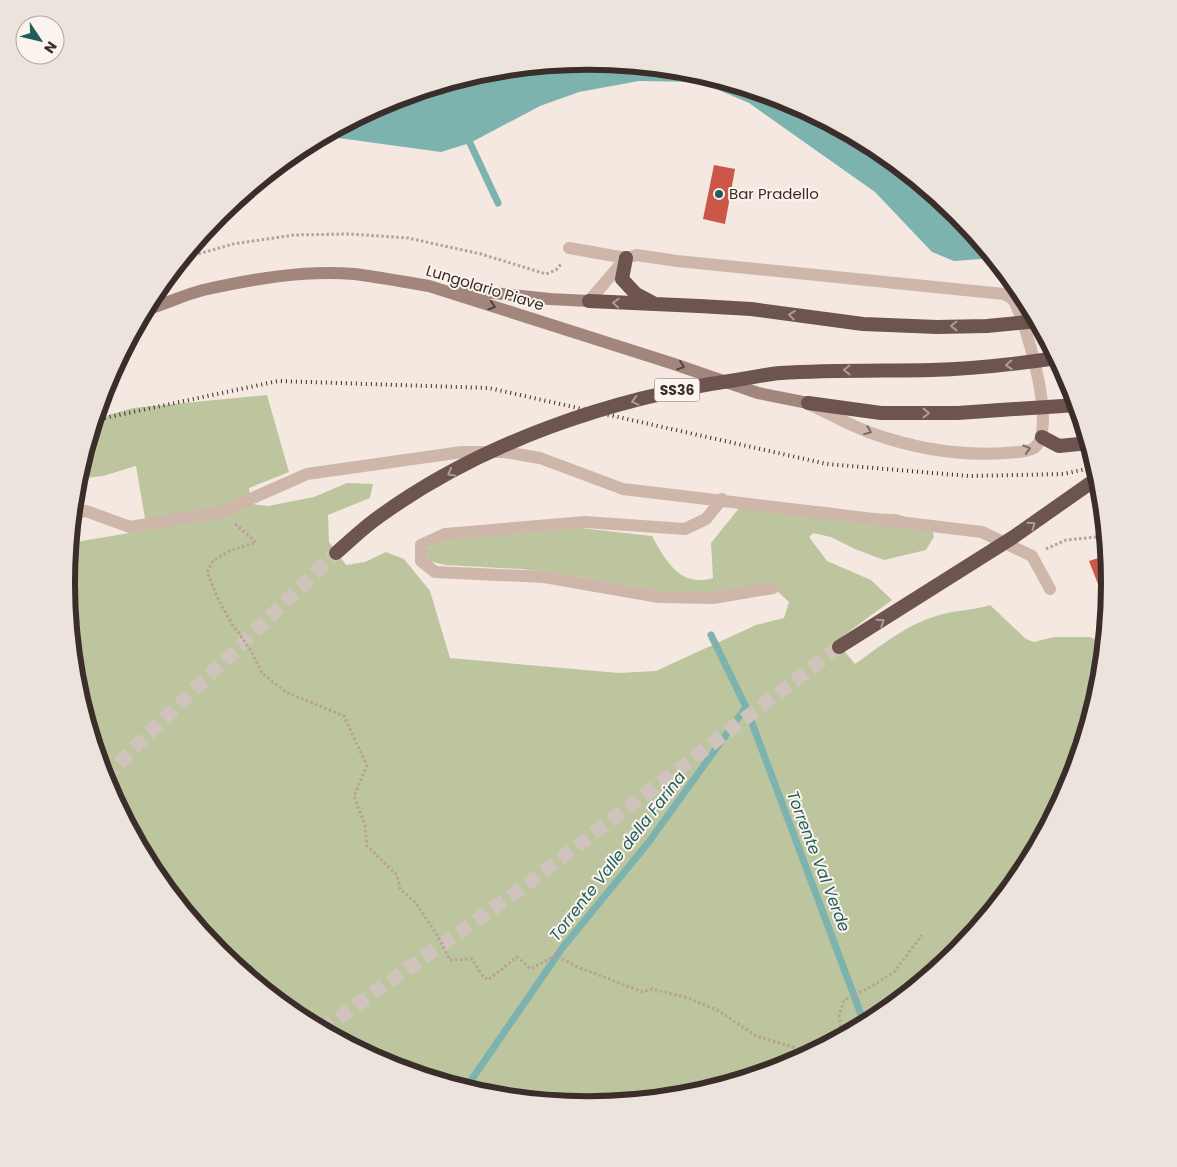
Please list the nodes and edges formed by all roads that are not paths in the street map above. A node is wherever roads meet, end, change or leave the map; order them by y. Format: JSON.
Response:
{"nodes":[{"id":1,"x":570,"y":248,"type":"dead end"},
{"id":2,"x":626,"y":258,"type":"junction"},
{"id":3,"x":429,"y":286,"type":"junction"},
{"id":4,"x":589,"y":301,"type":"junction"},
{"id":5,"x":656,"y":305,"type":"junction"},
{"id":6,"x":157,"y":306,"type":"edge"},
{"id":7,"x":1030,"y":322,"type":"edge"},
{"id":8,"x":1050,"y":359,"type":"edge"},
{"id":9,"x":808,"y":403,"type":"junction"},
{"id":10,"x":1070,"y":406,"type":"edge"},
{"id":11,"x":1042,"y":437,"type":"junction"},
{"id":12,"x":1083,"y":444,"type":"edge"},
{"id":13,"x":1092,"y":482,"type":"edge"},
{"id":14,"x":722,"y":500,"type":"junction"},
{"id":15,"x":80,"y":512,"type":"edge"},
{"id":16,"x":336,"y":553,"type":"tunnel mouth"},
{"id":17,"x":773,"y":588,"type":"dead end"},
{"id":18,"x":1050,"y":589,"type":"dead end"},
{"id":19,"x":839,"y":647,"type":"tunnel mouth"}],
"edges":[{"from":1,"to":2,"type":"street"},
{"from":2,"to":4,"type":"street"},
{"from":2,"to":5,"type":"highway"},
{"from":2,"to":11,"type":"street"},
{"from":3,"to":4,"type":"main road"},
{"from":3,"to":6,"type":"main road","name":"Lungolario Piave"},
{"from":3,"to":9,"type":"main road","name":"Lungolario Piave","one_way":true},
{"from":5,"to":4,"type":"highway","one_way":true},
{"from":7,"to":5,"type":"highway","one_way":true,"bridge":true},
{"from":8,"to":16,"type":"highway","number":"SS36","one_way":true,"bridge":true},
{"from":9,"to":10,"type":"highway","one_way":true,"bridge":true},
{"from":9,"to":11,"type":"street","one_way":true},
{"from":11,"to":12,"type":"highway"},
{"from":19,"to":13,"type":"highway","one_way":true,"bridge":true},
{"from":14,"to":15,"type":"street"},
{"from":14,"to":17,"type":"street"},
{"from":14,"to":18,"type":"street"}]}
